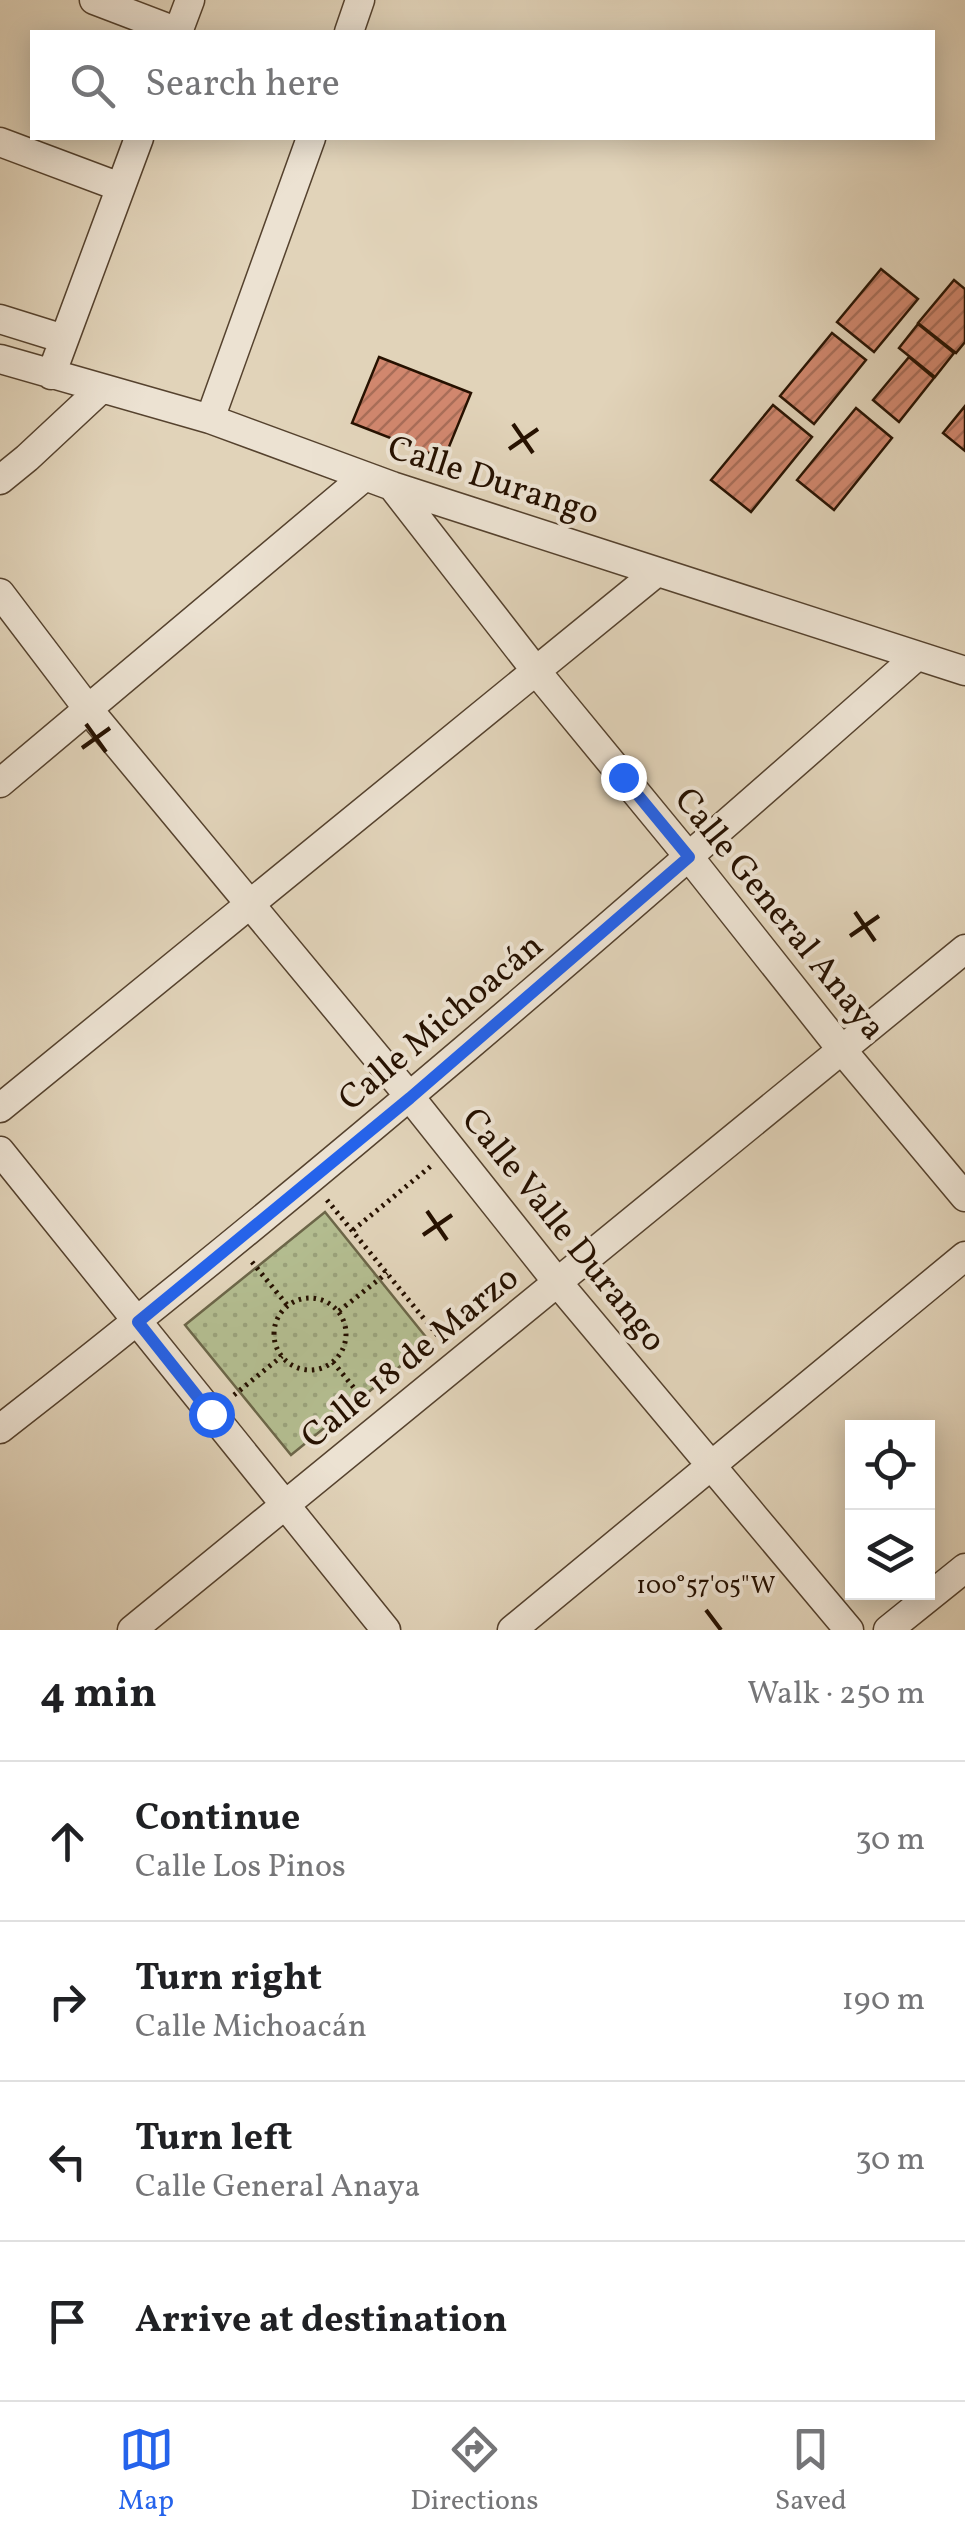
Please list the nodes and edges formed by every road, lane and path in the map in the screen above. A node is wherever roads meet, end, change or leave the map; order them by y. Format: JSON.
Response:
{"nodes":[{"id":1,"x":94,"y":0,"type":"edge"},
{"id":2,"x":190,"y":0,"type":"edge"},
{"id":3,"x":360,"y":0,"type":"edge"},
{"id":4,"x":173,"y":30,"type":"edge"},
{"id":5,"x":179,"y":30,"type":"edge"},
{"id":6,"x":350,"y":30,"type":"edge"},
{"id":7,"x":138,"y":140,"type":"edge"},
{"id":8,"x":310,"y":140,"type":"edge"},
{"id":9,"x":0,"y":142,"type":"edge"},
{"id":10,"x":120,"y":187,"type":"junction"},
{"id":11,"x":0,"y":319,"type":"edge"},
{"id":12,"x":64,"y":339,"type":"junction"},
{"id":13,"x":0,"y":359,"type":"edge"},
{"id":14,"x":51,"y":375,"type":"junction"},
{"id":15,"x":101,"y":389,"type":"junction"},
{"id":16,"x":210,"y":419,"type":"junction"},
{"id":17,"x":364,"y":477,"type":"junction"},
{"id":18,"x":0,"y":480,"type":"edge"},
{"id":19,"x":392,"y":486,"type":"junction"},
{"id":20,"x":657,"y":572,"type":"junction"},
{"id":21,"x":0,"y":593,"type":"edge"},
{"id":22,"x":917,"y":656,"type":"junction"},
{"id":23,"x":536,"y":671,"type":"junction"},
{"id":24,"x":965,"y":671,"type":"edge"},
{"id":25,"x":88,"y":708,"type":"junction"},
{"id":26,"x":0,"y":783,"type":"edge"},
{"id":27,"x":689,"y":857,"type":"junction"},
{"id":28,"x":250,"y":906,"type":"junction"},
{"id":29,"x":965,"y":950,"type":"edge"},
{"id":30,"x":842,"y":1050,"type":"junction"},
{"id":31,"x":410,"y":1098,"type":"junction"},
{"id":32,"x":0,"y":1108,"type":"edge"},
{"id":33,"x":0,"y":1151,"type":"edge"},
{"id":34,"x":440,"y":1158,"type":"dead end"},
{"id":35,"x":965,"y":1196,"type":"edge"},
{"id":36,"x":328,"y":1200,"type":"dead end"},
{"id":37,"x":352,"y":1230,"type":"junction"},
{"id":38,"x":965,"y":1256,"type":"edge"},
{"id":39,"x":251,"y":1262,"type":"dead end"},
{"id":40,"x":386,"y":1272,"type":"junction"},
{"id":41,"x":558,"y":1283,"type":"junction"},
{"id":42,"x":288,"y":1306,"type":"junction"},
{"id":43,"x":338,"y":1312,"type":"junction"},
{"id":44,"x":138,"y":1322,"type":"junction"},
{"id":45,"x":443,"y":1342,"type":"dead end"},
{"id":46,"x":282,"y":1356,"type":"junction"},
{"id":47,"x":333,"y":1362,"type":"junction"},
{"id":48,"x":234,"y":1395,"type":"dead end"},
{"id":49,"x":368,"y":1404,"type":"dead end"},
{"id":50,"x":0,"y":1429,"type":"edge"},
{"id":51,"x":711,"y":1466,"type":"junction"},
{"id":52,"x":284,"y":1506,"type":"junction"},
{"id":53,"x":965,"y":1568,"type":"edge"},
{"id":54,"x":132,"y":1630,"type":"edge"},
{"id":55,"x":386,"y":1630,"type":"edge"},
{"id":56,"x":512,"y":1630,"type":"edge"},
{"id":57,"x":849,"y":1630,"type":"edge"},
{"id":58,"x":888,"y":1630,"type":"edge"}],
"edges":[{"from":1,"to":4,"type":"street"},
{"from":2,"to":5,"type":"street"},
{"from":3,"to":6,"type":"street"},
{"from":7,"to":10,"type":"street"},
{"from":8,"to":16,"type":"street"},
{"from":9,"to":10,"type":"street"},
{"from":10,"to":12,"type":"street"},
{"from":11,"to":12,"type":"street"},
{"from":12,"to":14,"type":"street"},
{"from":13,"to":14,"type":"street","name":"Calle Durango"},
{"from":14,"to":15,"type":"street","name":"Calle Durango"},
{"from":15,"to":16,"type":"street","name":"Calle Durango"},
{"from":15,"to":18,"type":"street"},
{"from":16,"to":17,"type":"street","name":"Calle Durango"},
{"from":17,"to":19,"type":"street","name":"Calle Durango"},
{"from":17,"to":25,"type":"street"},
{"from":19,"to":20,"type":"street","name":"Calle Durango"},
{"from":19,"to":23,"type":"street","name":"Calle General Anaya"},
{"from":20,"to":22,"type":"street","name":"Calle Durango"},
{"from":20,"to":23,"type":"street"},
{"from":21,"to":25,"type":"street","name":"Calle Valle Durango"},
{"from":22,"to":24,"type":"street","name":"Calle Durango"},
{"from":22,"to":27,"type":"street","name":"Calle Michoacán"},
{"from":23,"to":27,"type":"street","name":"Calle General Anaya"},
{"from":23,"to":28,"type":"street"},
{"from":25,"to":26,"type":"street"},
{"from":25,"to":28,"type":"street","name":"Calle Valle Durango"},
{"from":27,"to":30,"type":"street","name":"Calle General Anaya"},
{"from":27,"to":31,"type":"street","name":"Calle Michoacán"},
{"from":28,"to":31,"type":"street","name":"Calle Valle Durango"},
{"from":28,"to":32,"type":"street"},
{"from":29,"to":30,"type":"street","name":"Calle 18 de Marzo"},
{"from":30,"to":35,"type":"street","name":"Calle General Anaya"},
{"from":30,"to":41,"type":"street","name":"Calle 18 de Marzo"},
{"from":31,"to":41,"type":"street","name":"Calle Valle Durango"},
{"from":31,"to":44,"type":"street","name":"Calle Michoacán"},
{"from":33,"to":44,"type":"street"},
{"from":34,"to":37,"type":"path"},
{"from":36,"to":37,"type":"path"},
{"from":37,"to":40,"type":"path"},
{"from":38,"to":51,"type":"street"},
{"from":39,"to":42,"type":"path"},
{"from":40,"to":43,"type":"path"},
{"from":40,"to":45,"type":"path"},
{"from":41,"to":51,"type":"street","name":"Calle Valle Durango"},
{"from":41,"to":52,"type":"street","name":"Calle 18 de Marzo"},
{"from":42,"to":43,"type":"path"},
{"from":42,"to":46,"type":"path"},
{"from":43,"to":47,"type":"path"},
{"from":44,"to":50,"type":"street","name":"Calle Michoacán"},
{"from":44,"to":52,"type":"street"},
{"from":46,"to":47,"type":"path"},
{"from":46,"to":48,"type":"path"},
{"from":47,"to":49,"type":"path"},
{"from":51,"to":56,"type":"street"},
{"from":51,"to":57,"type":"street","name":"Calle Valle Durango"},
{"from":52,"to":54,"type":"street","name":"Calle 18 de Marzo"},
{"from":52,"to":55,"type":"street"},
{"from":53,"to":58,"type":"street"}]}
